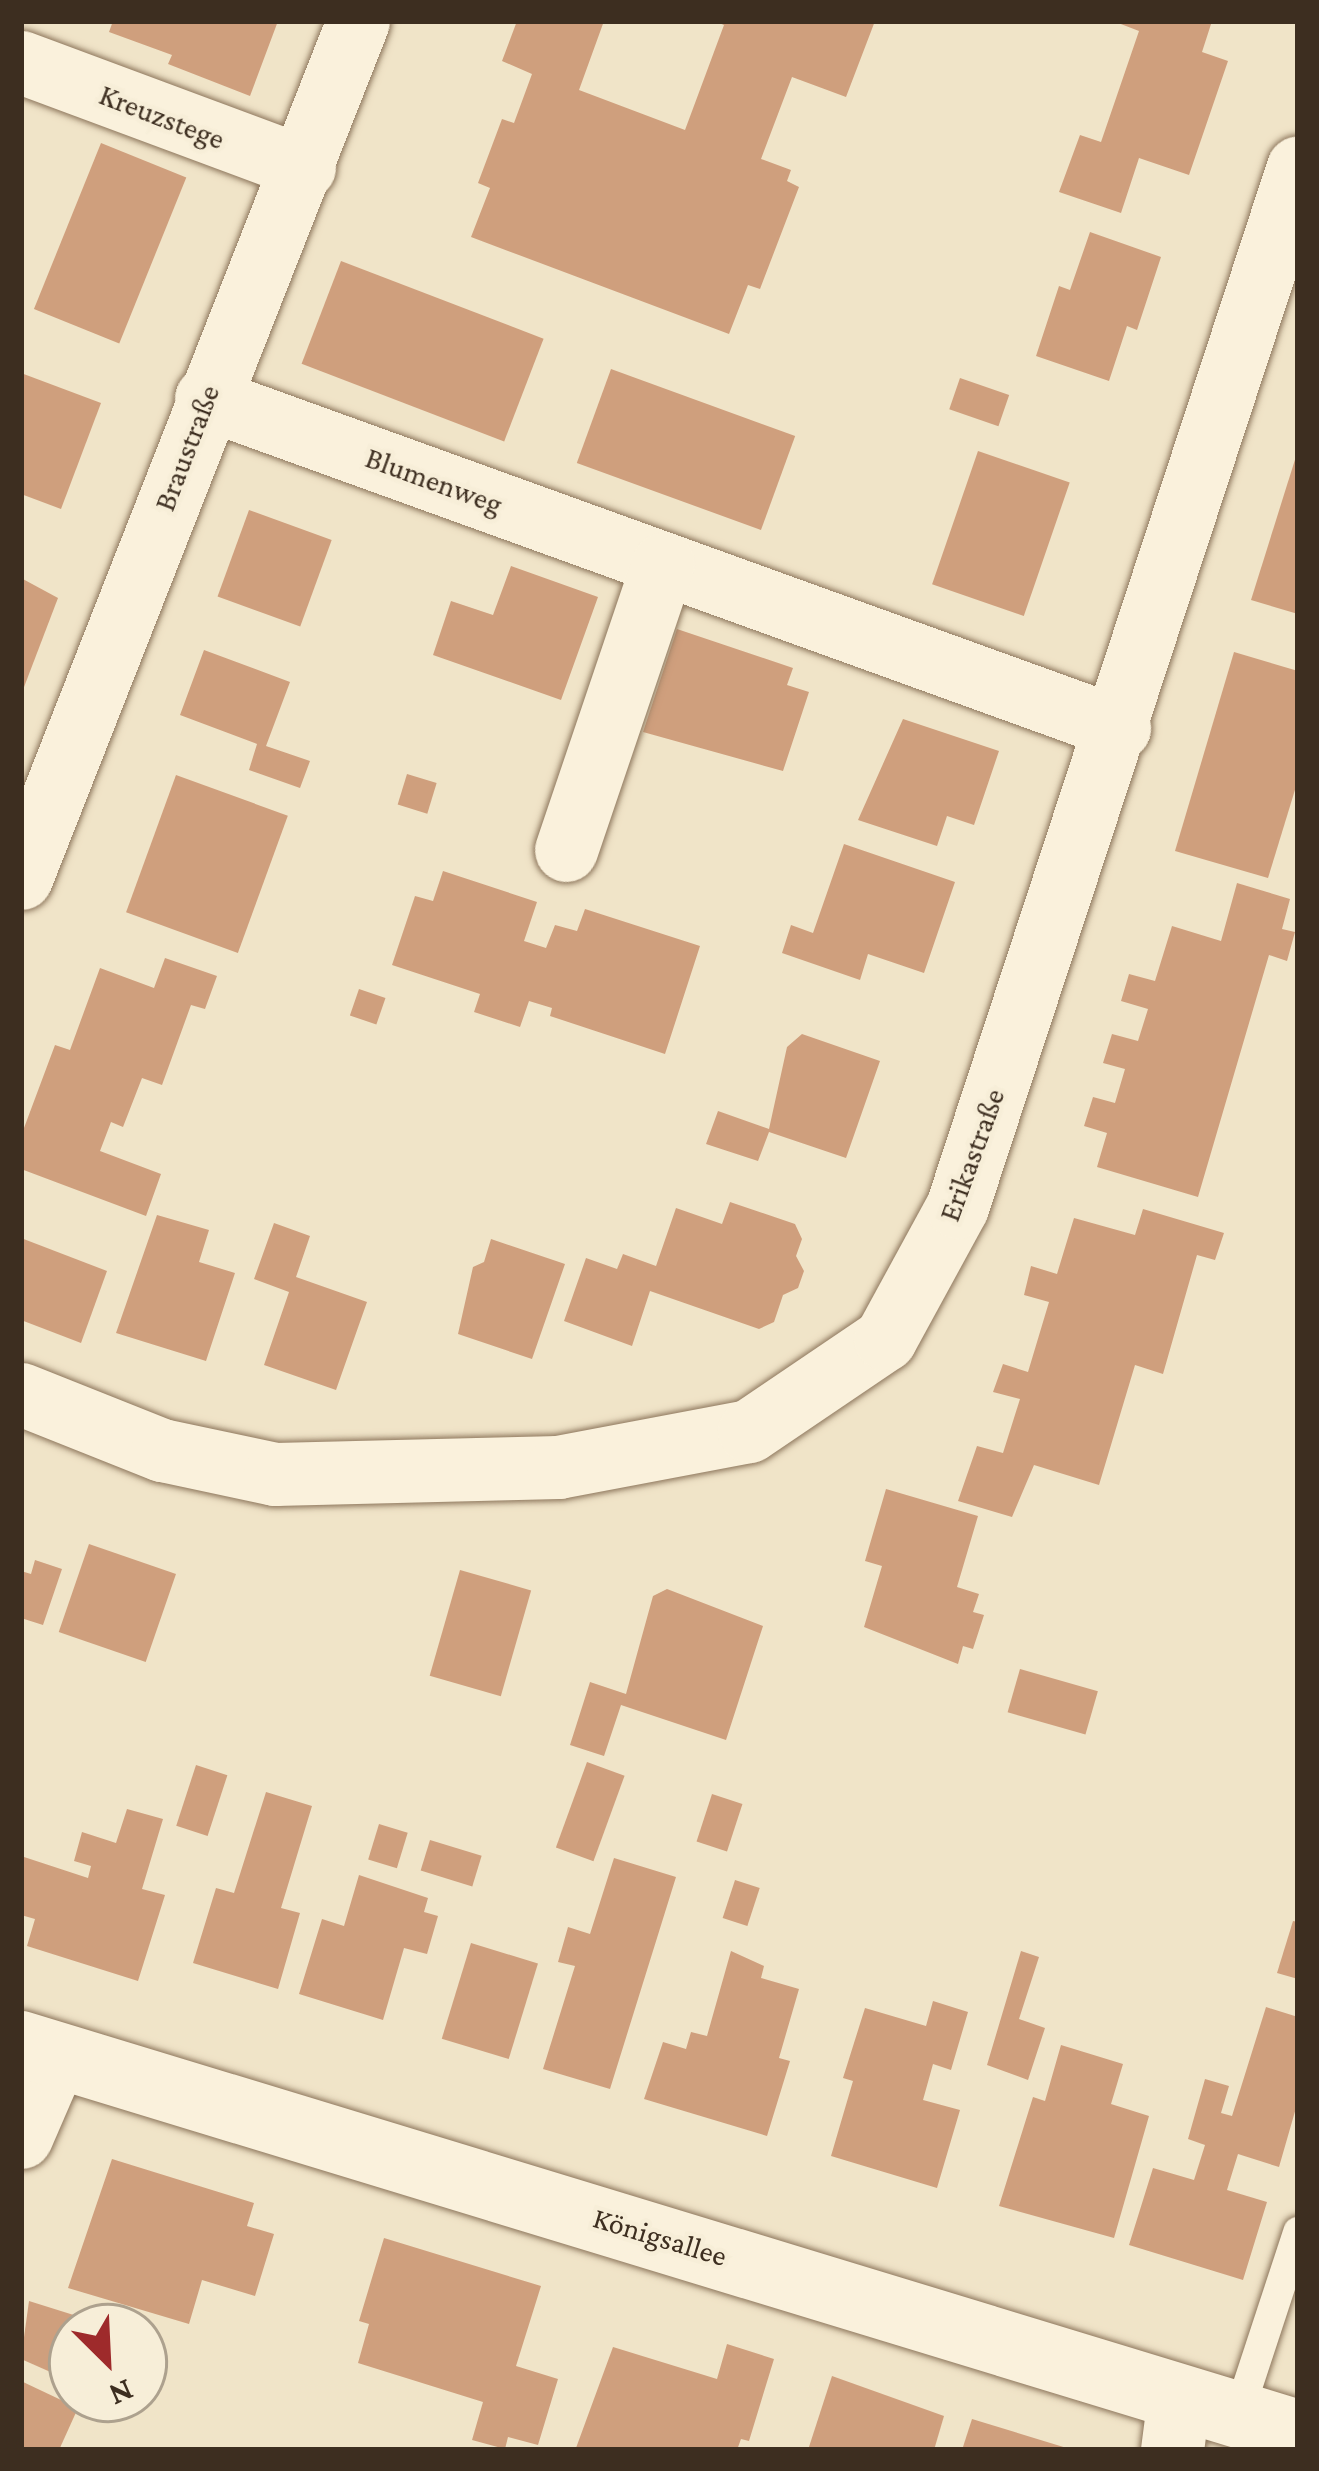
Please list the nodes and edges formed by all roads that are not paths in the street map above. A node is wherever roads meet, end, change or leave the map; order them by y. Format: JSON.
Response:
{"nodes":[{"id":1,"x":358,"y":21,"type":"edge"},
{"id":2,"x":21,"y":62,"type":"edge"},
{"id":3,"x":304,"y":167,"type":"junction"},
{"id":4,"x":1298,"y":167,"type":"edge"},
{"id":5,"x":206,"y":398,"type":"junction"},
{"id":6,"x":663,"y":563,"type":"junction"},
{"id":7,"x":1119,"y":728,"type":"junction"},
{"id":8,"x":566,"y":850,"type":"dead end"},
{"id":9,"x":21,"y":878,"type":"edge"},
{"id":10,"x":21,"y":1394,"type":"edge"},
{"id":11,"x":39,"y":2049,"type":"edge"},
{"id":12,"x":21,"y":2137,"type":"edge"},
{"id":13,"x":1298,"y":2232,"type":"edge"},
{"id":14,"x":1222,"y":2423,"type":"edge"}],
"edges":[{"from":1,"to":3,"type":"street","name":"Braustraße"},
{"from":2,"to":3,"type":"street","name":"Kreuzstege"},
{"from":3,"to":5,"type":"street","name":"Braustraße"},
{"from":4,"to":7,"type":"street","name":"Erikastraße"},
{"from":5,"to":6,"type":"street","name":"Blumenweg"},
{"from":5,"to":9,"type":"street","name":"Braustraße"},
{"from":6,"to":7,"type":"street","name":"Blumenweg"},
{"from":6,"to":8,"type":"street"},
{"from":7,"to":10,"type":"street","name":"Erikastraße"},
{"from":11,"to":12,"type":"street"},
{"from":11,"to":14,"type":"street","name":"Königsallee"},
{"from":13,"to":14,"type":"lane"}]}
